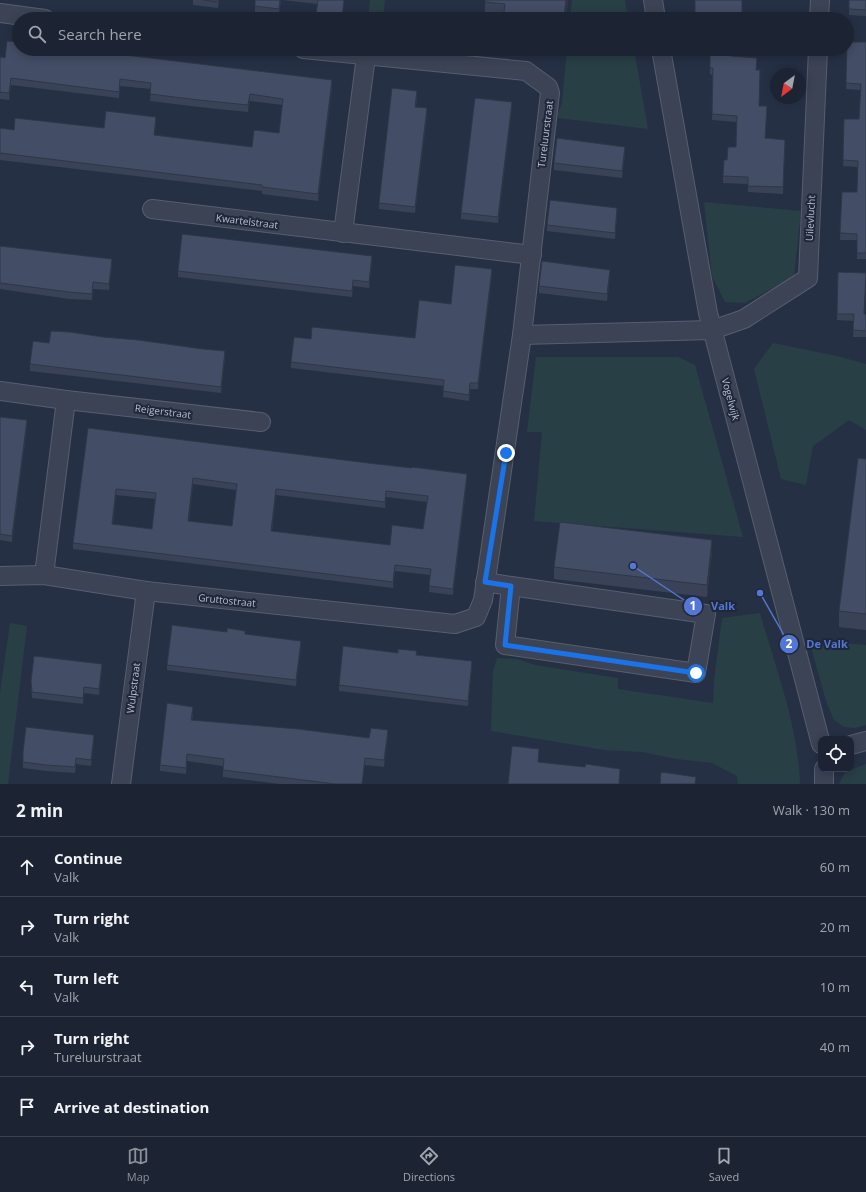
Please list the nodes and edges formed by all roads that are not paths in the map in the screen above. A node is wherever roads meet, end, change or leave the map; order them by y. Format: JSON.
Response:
{"nodes":[{"id":1,"x":653,"y":0,"type":"edge"},
{"id":2,"x":820,"y":0,"type":"edge"},
{"id":3,"x":655,"y":12,"type":"edge"},
{"id":4,"x":819,"y":12,"type":"edge"},
{"id":5,"x":0,"y":13,"type":"edge"},
{"id":6,"x":12,"y":15,"type":"edge"},
{"id":7,"x":366,"y":56,"type":"joint"},
{"id":8,"x":662,"y":56,"type":"edge"},
{"id":9,"x":818,"y":56,"type":"edge"},
{"id":10,"x":152,"y":209,"type":"dead end"},
{"id":11,"x":343,"y":233,"type":"junction"},
{"id":12,"x":532,"y":255,"type":"junction"},
{"id":13,"x":712,"y":330,"type":"junction"},
{"id":14,"x":522,"y":335,"type":"junction"},
{"id":15,"x":0,"y":391,"type":"edge"},
{"id":16,"x":66,"y":400,"type":"junction"},
{"id":17,"x":261,"y":422,"type":"dead end"},
{"id":18,"x":44,"y":575,"type":"junction"},
{"id":19,"x":0,"y":576,"type":"edge"},
{"id":20,"x":485,"y":582,"type":"junction"},
{"id":21,"x":511,"y":586,"type":"junction"},
{"id":22,"x":146,"y":591,"type":"junction"},
{"id":23,"x":455,"y":624,"type":"joint"},
{"id":24,"x":819,"y":736,"type":"edge"},
{"id":25,"x":866,"y":741,"type":"edge"},
{"id":26,"x":854,"y":744,"type":"edge"},
{"id":27,"x":824,"y":772,"type":"edge"},
{"id":28,"x":121,"y":784,"type":"edge"},
{"id":29,"x":824,"y":784,"type":"edge"}],
"edges":[{"from":1,"to":3,"type":"street"},
{"from":2,"to":4,"type":"street"},
{"from":5,"to":6,"type":"street"},
{"from":7,"to":11,"type":"street"},
{"from":7,"to":12,"type":"street","name":"Tureluurstraat"},
{"from":8,"to":13,"type":"street","name":"Vogelwijk"},
{"from":9,"to":13,"type":"street","name":"Uilevlucht"},
{"from":10,"to":11,"type":"street","name":"Kwartelstraat"},
{"from":11,"to":12,"type":"street","name":"Kwartelstraat"},
{"from":12,"to":14,"type":"street","name":"Tureluurstraat"},
{"from":13,"to":14,"type":"street"},
{"from":13,"to":24,"type":"street","name":"Vogelwijk"},
{"from":14,"to":20,"type":"street","name":"Tureluurstraat"},
{"from":15,"to":16,"type":"street","name":"Reigerstraat"},
{"from":16,"to":17,"type":"street","name":"Reigerstraat"},
{"from":16,"to":18,"type":"street"},
{"from":18,"to":19,"type":"street","name":"Gruttostraat"},
{"from":18,"to":22,"type":"street","name":"Gruttostraat"},
{"from":20,"to":21,"type":"street"},
{"from":20,"to":23,"type":"street","name":"Tureluurstraat"},
{"from":21,"to":21,"type":"street"},
{"from":22,"to":23,"type":"street","name":"Gruttostraat"},
{"from":22,"to":28,"type":"street","name":"Wulpstraat"},
{"from":25,"to":26,"type":"street"},
{"from":27,"to":29,"type":"street"}]}
